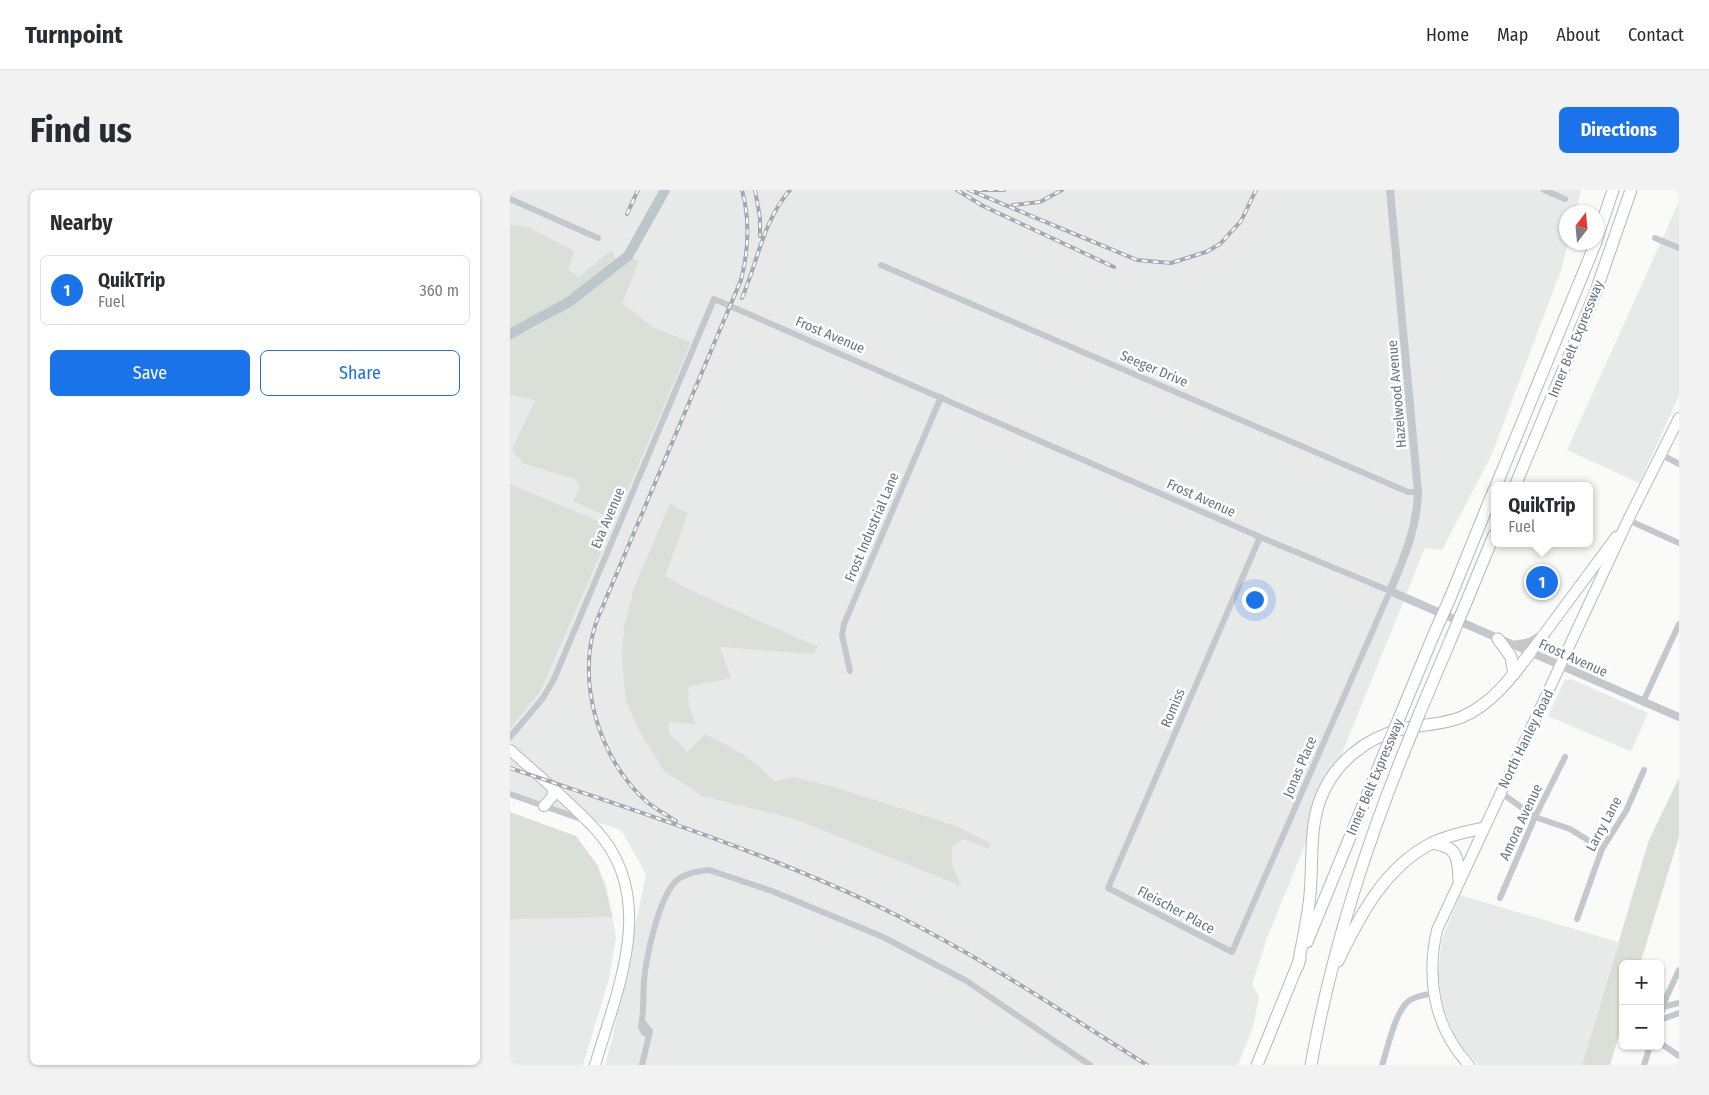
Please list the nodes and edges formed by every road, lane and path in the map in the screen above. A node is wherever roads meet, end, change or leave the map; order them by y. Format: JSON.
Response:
{"nodes":[{"id":1,"x":1390,"y":190,"type":"edge"},
{"id":2,"x":1544,"y":190,"type":"edge"},
{"id":3,"x":1613,"y":190,"type":"edge"},
{"id":4,"x":1631,"y":190,"type":"edge"},
{"id":5,"x":510,"y":198,"type":"edge"},
{"id":6,"x":1565,"y":199,"type":"dead end"},
{"id":7,"x":1604,"y":218,"type":"edge"},
{"id":8,"x":598,"y":238,"type":"dead end"},
{"id":9,"x":1655,"y":238,"type":"dead end"},
{"id":10,"x":1679,"y":248,"type":"edge"},
{"id":11,"x":1593,"y":250,"type":"edge"},
{"id":12,"x":881,"y":265,"type":"dead end"},
{"id":13,"x":714,"y":299,"type":"joint"},
{"id":14,"x":941,"y":397,"type":"junction"},
{"id":15,"x":1679,"y":418,"type":"edge"},
{"id":16,"x":1662,"y":456,"type":"junction"},
{"id":17,"x":1679,"y":464,"type":"edge"},
{"id":18,"x":1498,"y":482,"type":"edge"},
{"id":19,"x":1517,"y":482,"type":"edge"},
{"id":20,"x":1418,"y":492,"type":"junction"},
{"id":21,"x":1491,"y":497,"type":"edge"},
{"id":22,"x":1628,"y":520,"type":"junction"},
{"id":23,"x":1260,"y":537,"type":"junction"},
{"id":24,"x":1491,"y":542,"type":"edge"},
{"id":25,"x":1679,"y":543,"type":"edge"},
{"id":26,"x":1390,"y":591,"type":"junction"},
{"id":27,"x":1679,"y":624,"type":"edge"},
{"id":28,"x":1546,"y":632,"type":"junction"},
{"id":29,"x":1498,"y":639,"type":"junction"},
{"id":30,"x":1511,"y":644,"type":"junction"},
{"id":31,"x":1530,"y":653,"type":"junction"},
{"id":32,"x":1561,"y":666,"type":"junction"},
{"id":33,"x":850,"y":670,"type":"dead end"},
{"id":34,"x":1514,"y":674,"type":"junction"},
{"id":35,"x":1643,"y":702,"type":"junction"},
{"id":36,"x":1679,"y":718,"type":"edge"},
{"id":37,"x":510,"y":737,"type":"edge"},
{"id":38,"x":510,"y":750,"type":"edge"},
{"id":39,"x":1565,"y":758,"type":"dead end"},
{"id":40,"x":1644,"y":770,"type":"dead end"},
{"id":41,"x":553,"y":789,"type":"junction"},
{"id":42,"x":1500,"y":792,"type":"junction"},
{"id":43,"x":510,"y":794,"type":"edge"},
{"id":44,"x":544,"y":806,"type":"junction"},
{"id":45,"x":1535,"y":817,"type":"junction"},
{"id":46,"x":586,"y":821,"type":"junction"},
{"id":47,"x":1483,"y":828,"type":"junction"},
{"id":48,"x":1432,"y":843,"type":"junction"},
{"id":49,"x":1602,"y":849,"type":"junction"},
{"id":50,"x":1459,"y":880,"type":"junction"},
{"id":51,"x":1108,"y":888,"type":"joint"},
{"id":52,"x":1500,"y":898,"type":"dead end"},
{"id":53,"x":1577,"y":919,"type":"dead end"},
{"id":54,"x":1232,"y":952,"type":"joint"},
{"id":55,"x":1298,"y":966,"type":"junction"},
{"id":56,"x":1679,"y":970,"type":"edge"},
{"id":57,"x":1328,"y":983,"type":"junction"},
{"id":58,"x":1433,"y":993,"type":"junction"},
{"id":59,"x":1679,"y":1003,"type":"edge"},
{"id":60,"x":1664,"y":1005,"type":"edge"},
{"id":61,"x":1664,"y":1007,"type":"edge"},
{"id":62,"x":1679,"y":1013,"type":"edge"},
{"id":63,"x":1664,"y":1017,"type":"edge"},
{"id":64,"x":1664,"y":1046,"type":"edge"},
{"id":65,"x":1649,"y":1050,"type":"edge"},
{"id":66,"x":1679,"y":1056,"type":"edge"},
{"id":67,"x":595,"y":1065,"type":"edge"},
{"id":68,"x":642,"y":1065,"type":"edge"},
{"id":69,"x":1090,"y":1065,"type":"edge"},
{"id":70,"x":1257,"y":1065,"type":"edge"},
{"id":71,"x":1311,"y":1065,"type":"edge"},
{"id":72,"x":1382,"y":1065,"type":"edge"},
{"id":73,"x":1469,"y":1065,"type":"edge"},
{"id":74,"x":1644,"y":1065,"type":"edge"}],
"edges":[{"from":1,"to":20,"type":"street","name":"Hazelwood Avenue"},
{"from":2,"to":6,"type":"street"},
{"from":3,"to":7,"type":"highway","name":"Inner Belt Expressway"},
{"from":4,"to":19,"type":"highway","name":"Inner Belt Expressway"},
{"from":5,"to":8,"type":"street"},
{"from":9,"to":10,"type":"street"},
{"from":11,"to":18,"type":"highway","name":"Inner Belt Expressway"},
{"from":12,"to":20,"type":"street","name":"Seeger Drive"},
{"from":13,"to":14,"type":"street","name":"Frost Avenue"},
{"from":13,"to":37,"type":"street","name":"Eva Avenue"},
{"from":14,"to":23,"type":"street","name":"Frost Avenue"},
{"from":14,"to":33,"type":"street","name":"Frost Industrial Lane"},
{"from":15,"to":16,"type":"main road","name":"North Hanley Road"},
{"from":16,"to":17,"type":"street"},
{"from":16,"to":22,"type":"main road","name":"North Hanley Road"},
{"from":20,"to":26,"type":"street","name":"Hazelwood Avenue"},
{"from":21,"to":55,"type":"highway","name":"Inner Belt Expressway","bridge":true},
{"from":22,"to":25,"type":"street"},
{"from":22,"to":28,"type":"main road"},
{"from":22,"to":32,"type":"main road","name":"North Hanley Road"},
{"from":23,"to":26,"type":"street","name":"Frost Avenue"},
{"from":23,"to":51,"type":"street","name":"Romiss"},
{"from":24,"to":57,"type":"highway","name":"Inner Belt Expressway","bridge":true},
{"from":26,"to":29,"type":"street","name":"Frost Avenue"},
{"from":26,"to":54,"type":"street","name":"Jonas Place"},
{"from":27,"to":35,"type":"street"},
{"from":28,"to":30,"type":"street"},
{"from":28,"to":31,"type":"main road"},
{"from":29,"to":30,"type":"street","name":"Frost Avenue"},
{"from":29,"to":34,"type":"highway"},
{"from":30,"to":31,"type":"street","name":"Frost Avenue"},
{"from":31,"to":32,"type":"street","name":"Frost Avenue"},
{"from":31,"to":34,"type":"highway"},
{"from":32,"to":35,"type":"street","name":"Frost Avenue"},
{"from":32,"to":42,"type":"main road","name":"North Hanley Road"},
{"from":34,"to":55,"type":"highway"},
{"from":35,"to":36,"type":"street","name":"Frost Avenue"},
{"from":38,"to":41,"type":"main road"},
{"from":39,"to":45,"type":"street","name":"Amora Avenue"},
{"from":40,"to":49,"type":"street","name":"Larry Lane"},
{"from":41,"to":44,"type":"main road"},
{"from":41,"to":46,"type":"main road"},
{"from":42,"to":45,"type":"street"},
{"from":42,"to":47,"type":"main road","name":"North Hanley Road"},
{"from":43,"to":44,"type":"street"},
{"from":44,"to":46,"type":"street"},
{"from":45,"to":49,"type":"street"},
{"from":45,"to":52,"type":"street","name":"Amora Avenue"},
{"from":46,"to":67,"type":"main road"},
{"from":47,"to":48,"type":"highway"},
{"from":47,"to":50,"type":"main road","name":"North Hanley Road"},
{"from":48,"to":50,"type":"highway"},
{"from":48,"to":57,"type":"highway"},
{"from":49,"to":53,"type":"street","name":"Larry Lane"},
{"from":50,"to":58,"type":"main road","name":"North Hanley Road"},
{"from":51,"to":54,"type":"street","name":"Fleischer Place"},
{"from":55,"to":70,"type":"highway","name":"Inner Belt Expressway"},
{"from":56,"to":60,"type":"street"},
{"from":57,"to":71,"type":"highway","name":"Inner Belt Expressway"},
{"from":58,"to":72,"type":"street"},
{"from":58,"to":73,"type":"main road","name":"North Hanley Road"},
{"from":59,"to":61,"type":"street"},
{"from":62,"to":63,"type":"street"},
{"from":64,"to":66,"type":"street"},
{"from":65,"to":74,"type":"street"},
{"from":68,"to":69,"type":"street"}]}
